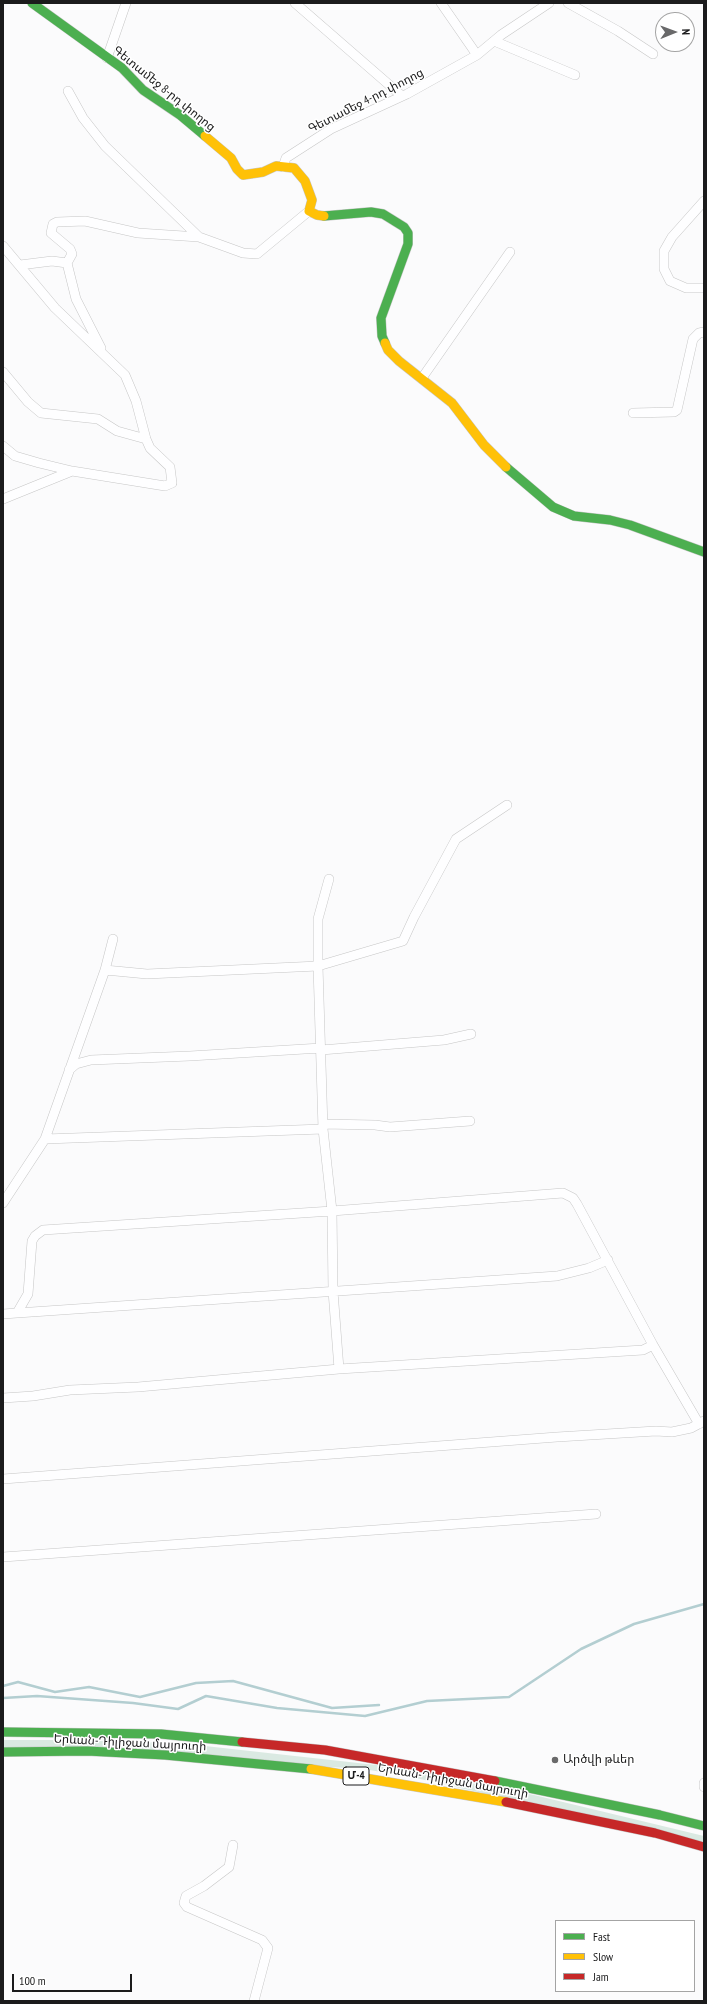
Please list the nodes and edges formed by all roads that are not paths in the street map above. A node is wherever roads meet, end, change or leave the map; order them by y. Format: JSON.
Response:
{"nodes":[{"id":1,"x":32,"y":3,"type":"edge"},
{"id":2,"x":126,"y":3,"type":"edge"},
{"id":3,"x":295,"y":3,"type":"edge"},
{"id":4,"x":441,"y":3,"type":"edge"},
{"id":5,"x":549,"y":3,"type":"edge"},
{"id":6,"x":568,"y":3,"type":"edge"},
{"id":7,"x":494,"y":41,"type":"junction"},
{"id":8,"x":652,"y":54,"type":"dead end"},
{"id":9,"x":477,"y":55,"type":"junction"},
{"id":10,"x":107,"y":58,"type":"junction"},
{"id":11,"x":575,"y":75,"type":"dead end"},
{"id":12,"x":68,"y":91,"type":"dead end"},
{"id":13,"x":402,"y":96,"type":"junction"},
{"id":14,"x":283,"y":167,"type":"junction"},
{"id":15,"x":704,"y":201,"type":"edge"},
{"id":16,"x":309,"y":211,"type":"junction"},
{"id":17,"x":199,"y":237,"type":"junction"},
{"id":18,"x":3,"y":246,"type":"edge"},
{"id":19,"x":510,"y":252,"type":"dead end"},
{"id":20,"x":67,"y":263,"type":"junction"},
{"id":21,"x":20,"y":265,"type":"junction"},
{"id":22,"x":704,"y":288,"type":"edge"},
{"id":23,"x":704,"y":332,"type":"edge"},
{"id":24,"x":104,"y":354,"type":"junction"},
{"id":25,"x":3,"y":372,"type":"edge"},
{"id":26,"x":422,"y":378,"type":"junction"},
{"id":27,"x":633,"y":413,"type":"dead end"},
{"id":28,"x":146,"y":439,"type":"junction"},
{"id":29,"x":3,"y":446,"type":"edge"},
{"id":30,"x":72,"y":471,"type":"junction"},
{"id":31,"x":3,"y":499,"type":"edge"},
{"id":32,"x":704,"y":552,"type":"edge"},
{"id":33,"x":507,"y":805,"type":"dead end"},
{"id":34,"x":329,"y":879,"type":"dead end"},
{"id":35,"x":114,"y":939,"type":"dead end"},
{"id":36,"x":318,"y":966,"type":"junction"},
{"id":37,"x":105,"y":970,"type":"junction"},
{"id":38,"x":471,"y":1034,"type":"dead end"},
{"id":39,"x":321,"y":1049,"type":"junction"},
{"id":40,"x":69,"y":1070,"type":"junction"},
{"id":41,"x":470,"y":1121,"type":"dead end"},
{"id":42,"x":323,"y":1127,"type":"junction"},
{"id":43,"x":45,"y":1139,"type":"junction"},
{"id":44,"x":3,"y":1203,"type":"edge"},
{"id":45,"x":332,"y":1211,"type":"junction"},
{"id":46,"x":608,"y":1260,"type":"junction"},
{"id":47,"x":333,"y":1291,"type":"junction"},
{"id":48,"x":17,"y":1313,"type":"junction"},
{"id":49,"x":3,"y":1314,"type":"edge"},
{"id":50,"x":654,"y":1345,"type":"junction"},
{"id":51,"x":339,"y":1369,"type":"junction"},
{"id":52,"x":3,"y":1398,"type":"edge"},
{"id":53,"x":702,"y":1423,"type":"edge"},
{"id":54,"x":3,"y":1479,"type":"edge"},
{"id":55,"x":596,"y":1514,"type":"dead end"},
{"id":56,"x":3,"y":1557,"type":"edge"},
{"id":57,"x":3,"y":1732,"type":"edge"},
{"id":58,"x":3,"y":1752,"type":"edge"},
{"id":59,"x":704,"y":1783,"type":"edge"},
{"id":60,"x":704,"y":1787,"type":"edge"},
{"id":61,"x":704,"y":1826,"type":"edge"},
{"id":62,"x":233,"y":1845,"type":"dead end"},
{"id":63,"x":704,"y":1846,"type":"edge"},
{"id":64,"x":254,"y":2001,"type":"edge"}],
"edges":[{"from":1,"to":10,"type":"main road","name":"Գետամեջ 8-րդ փողոց"},
{"from":2,"to":10,"type":"street"},
{"from":3,"to":13,"type":"street"},
{"from":4,"to":9,"type":"street"},
{"from":5,"to":7,"type":"street","name":"Գետամեջ 4-րդ փողոց"},
{"from":6,"to":8,"type":"street"},
{"from":7,"to":9,"type":"street","name":"Գետամեջ 4-րդ փողոց"},
{"from":7,"to":11,"type":"street"},
{"from":9,"to":13,"type":"street","name":"Գետամեջ 4-րդ փողոց"},
{"from":10,"to":14,"type":"main road","name":"Գետամեջ 8-րդ փողոց"},
{"from":12,"to":17,"type":"street"},
{"from":13,"to":14,"type":"street","name":"Գետամեջ 4-րդ փողոց"},
{"from":14,"to":16,"type":"main road"},
{"from":15,"to":22,"type":"street"},
{"from":16,"to":17,"type":"street"},
{"from":16,"to":26,"type":"main road"},
{"from":17,"to":20,"type":"street"},
{"from":18,"to":21,"type":"street"},
{"from":19,"to":26,"type":"street"},
{"from":20,"to":21,"type":"street"},
{"from":20,"to":24,"type":"street"},
{"from":21,"to":24,"type":"street"},
{"from":23,"to":27,"type":"street"},
{"from":24,"to":28,"type":"street"},
{"from":25,"to":28,"type":"street"},
{"from":26,"to":32,"type":"main road"},
{"from":28,"to":30,"type":"street"},
{"from":29,"to":30,"type":"street"},
{"from":30,"to":31,"type":"street"},
{"from":33,"to":36,"type":"street"},
{"from":34,"to":36,"type":"street"},
{"from":35,"to":37,"type":"street"},
{"from":36,"to":37,"type":"street"},
{"from":36,"to":39,"type":"street"},
{"from":37,"to":40,"type":"street"},
{"from":38,"to":39,"type":"street"},
{"from":39,"to":40,"type":"street"},
{"from":39,"to":42,"type":"street"},
{"from":40,"to":43,"type":"street"},
{"from":41,"to":42,"type":"street"},
{"from":42,"to":43,"type":"street"},
{"from":42,"to":45,"type":"street"},
{"from":43,"to":44,"type":"street"},
{"from":45,"to":46,"type":"street"},
{"from":45,"to":47,"type":"street"},
{"from":45,"to":48,"type":"street"},
{"from":46,"to":47,"type":"street"},
{"from":46,"to":50,"type":"street"},
{"from":47,"to":48,"type":"street"},
{"from":47,"to":51,"type":"street"},
{"from":48,"to":49,"type":"street"},
{"from":50,"to":51,"type":"street"},
{"from":50,"to":53,"type":"street"},
{"from":51,"to":52,"type":"street"},
{"from":53,"to":54,"type":"street"},
{"from":55,"to":56,"type":"street"},
{"from":57,"to":61,"type":"main road","name":"Երևան-Դիլիջան մայրուղի","number":"Մ-4"},
{"from":58,"to":63,"type":"main road","name":"Երևան-Դիլիջան մայրուղի","number":"Մ-4"},
{"from":59,"to":60,"type":"street"},
{"from":62,"to":64,"type":"street"}]}
